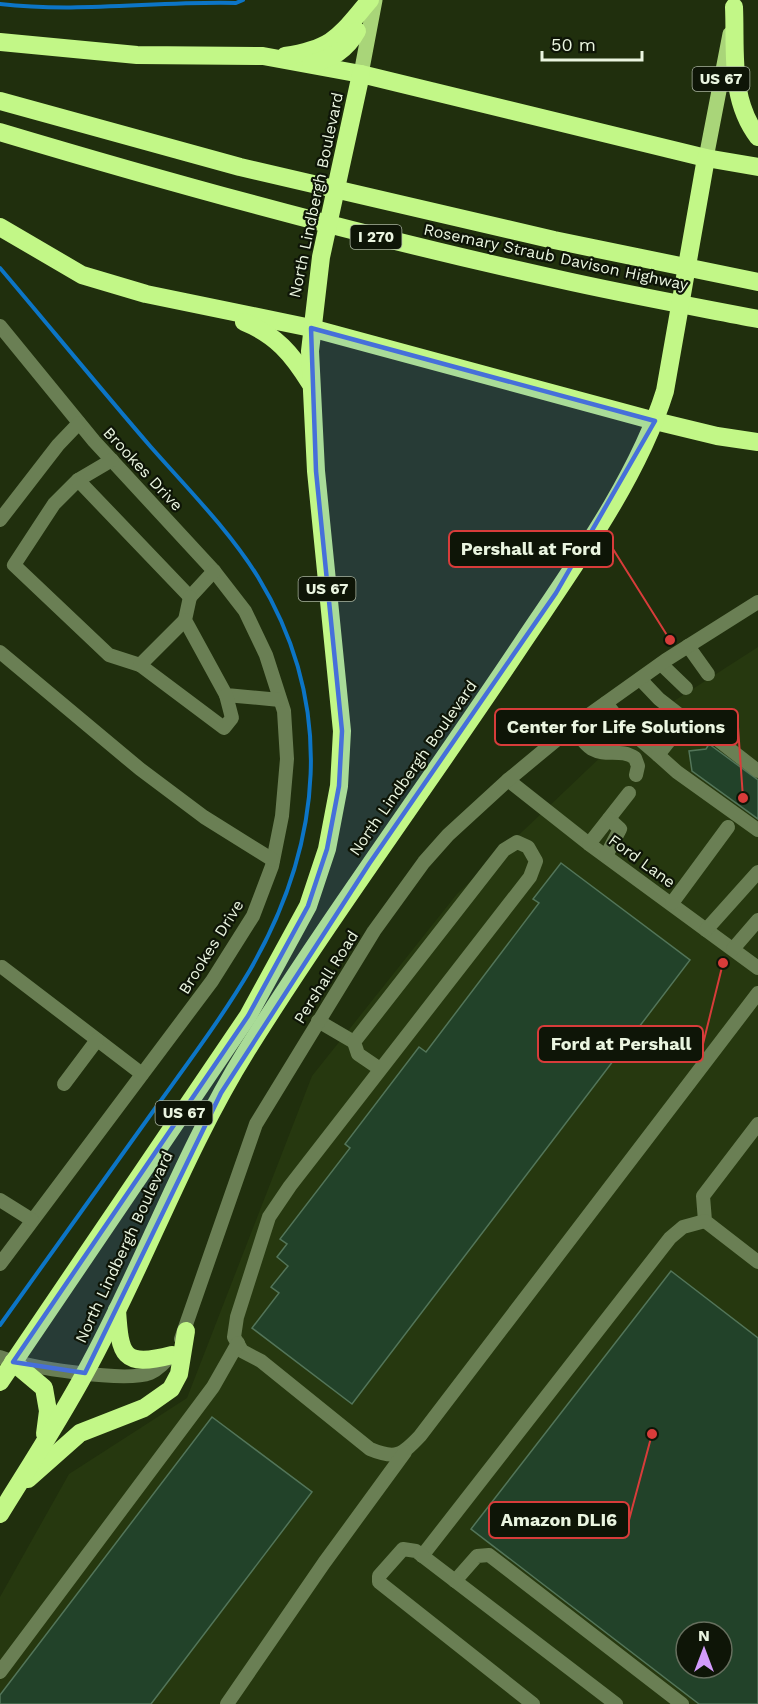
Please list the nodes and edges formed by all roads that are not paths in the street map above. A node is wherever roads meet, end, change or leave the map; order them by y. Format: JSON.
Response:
{"nodes":[{"id":1,"x":373,"y":0,"type":"edge"},
{"id":2,"x":734,"y":3,"type":"edge"},
{"id":3,"x":0,"y":42,"type":"edge"},
{"id":4,"x":272,"y":58,"type":"junction"},
{"id":5,"x":309,"y":64,"type":"junction"},
{"id":6,"x":361,"y":74,"type":"junction"},
{"id":7,"x":0,"y":101,"type":"edge"},
{"id":8,"x":0,"y":132,"type":"edge"},
{"id":9,"x":758,"y":137,"type":"edge"},
{"id":10,"x":706,"y":158,"type":"junction"},
{"id":11,"x":758,"y":167,"type":"edge"},
{"id":12,"x":0,"y":227,"type":"edge"},
{"id":13,"x":758,"y":282,"type":"edge"},
{"id":14,"x":206,"y":306,"type":"junction"},
{"id":15,"x":758,"y":319,"type":"edge"},
{"id":16,"x":0,"y":326,"type":"edge"},
{"id":17,"x":311,"y":328,"type":"junction"},
{"id":18,"x":310,"y":384,"type":"junction"},
{"id":19,"x":656,"y":421,"type":"junction"},
{"id":20,"x":79,"y":423,"type":"junction"},
{"id":21,"x":758,"y":442,"type":"edge"},
{"id":22,"x":112,"y":460,"type":"junction"},
{"id":23,"x":78,"y":480,"type":"junction"},
{"id":24,"x":0,"y":520,"type":"edge"},
{"id":25,"x":214,"y":571,"type":"junction"},
{"id":26,"x":190,"y":597,"type":"junction"},
{"id":27,"x":758,"y":602,"type":"edge"},
{"id":28,"x":185,"y":620,"type":"junction"},
{"id":29,"x":688,"y":646,"type":"junction"},
{"id":30,"x":0,"y":652,"type":"edge"},
{"id":31,"x":661,"y":664,"type":"junction"},
{"id":32,"x":140,"y":665,"type":"junction"},
{"id":33,"x":708,"y":674,"type":"dead end"},
{"id":34,"x":640,"y":679,"type":"junction"},
{"id":35,"x":686,"y":688,"type":"dead end"},
{"id":36,"x":226,"y":695,"type":"junction"},
{"id":37,"x":280,"y":700,"type":"junction"},
{"id":38,"x":606,"y":703,"type":"junction"},
{"id":39,"x":686,"y":720,"type":"junction"},
{"id":40,"x":572,"y":727,"type":"junction"},
{"id":41,"x":658,"y":755,"type":"junction"},
{"id":42,"x":758,"y":771,"type":"edge"},
{"id":43,"x":636,"y":776,"type":"dead end"},
{"id":44,"x":508,"y":780,"type":"junction"},
{"id":45,"x":629,"y":793,"type":"dead end"},
{"id":46,"x":609,"y":819,"type":"junction"},
{"id":47,"x":728,"y":827,"type":"dead end"},
{"id":48,"x":758,"y":830,"type":"edge"},
{"id":49,"x":589,"y":844,"type":"junction"},
{"id":50,"x":606,"y":856,"type":"junction"},
{"id":51,"x":273,"y":860,"type":"junction"},
{"id":52,"x":758,"y":872,"type":"edge"},
{"id":53,"x":672,"y":903,"type":"junction"},
{"id":54,"x":758,"y":920,"type":"edge"},
{"id":55,"x":706,"y":930,"type":"junction"},
{"id":56,"x":733,"y":949,"type":"junction"},
{"id":57,"x":2,"y":967,"type":"dead end"},
{"id":58,"x":758,"y":968,"type":"edge"},
{"id":59,"x":758,"y":993,"type":"edge"},
{"id":60,"x":318,"y":1021,"type":"junction"},
{"id":61,"x":97,"y":1040,"type":"junction"},
{"id":62,"x":354,"y":1042,"type":"junction"},
{"id":63,"x":380,"y":1070,"type":"junction"},
{"id":64,"x":142,"y":1074,"type":"junction"},
{"id":65,"x":64,"y":1084,"type":"dead end"},
{"id":66,"x":758,"y":1124,"type":"edge"},
{"id":67,"x":0,"y":1200,"type":"edge"},
{"id":68,"x":32,"y":1220,"type":"junction"},
{"id":69,"x":705,"y":1221,"type":"junction"},
{"id":70,"x":758,"y":1262,"type":"edge"},
{"id":71,"x":0,"y":1264,"type":"edge"},
{"id":72,"x":117,"y":1309,"type":"junction"},
{"id":73,"x":186,"y":1331,"type":"junction"},
{"id":74,"x":238,"y":1343,"type":"junction"},
{"id":75,"x":172,"y":1354,"type":"junction"},
{"id":76,"x":6,"y":1359,"type":"edge"},
{"id":77,"x":85,"y":1373,"type":"junction"},
{"id":78,"x":0,"y":1382,"type":"edge"},
{"id":79,"x":44,"y":1441,"type":"junction"},
{"id":80,"x":405,"y":1452,"type":"junction"},
{"id":81,"x":13,"y":1492,"type":"junction"},
{"id":82,"x":0,"y":1514,"type":"edge"},
{"id":83,"x":422,"y":1556,"type":"junction"},
{"id":84,"x":455,"y":1581,"type":"junction"},
{"id":85,"x":0,"y":1672,"type":"edge"},
{"id":86,"x":227,"y":1704,"type":"edge"},
{"id":87,"x":533,"y":1704,"type":"edge"},
{"id":88,"x":616,"y":1704,"type":"edge"},
{"id":89,"x":682,"y":1704,"type":"edge"}],
"edges":[{"from":1,"to":4,"type":"highway"},
{"from":1,"to":5,"type":"highway"},
{"from":1,"to":6,"type":"main road","name":"North Lindbergh Boulevard","number":"US 67"},
{"from":2,"to":9,"type":"highway"},
{"from":2,"to":10,"type":"main road","name":"North Lindbergh Boulevard","number":"US 67"},
{"from":3,"to":4,"type":"highway"},
{"from":4,"to":5,"type":"highway"},
{"from":5,"to":6,"type":"highway"},
{"from":6,"to":10,"type":"highway"},
{"from":6,"to":17,"type":"highway","name":"North Lindbergh Boulevard","number":"US 67"},
{"from":7,"to":13,"type":"highway","name":"Rosemary Straub Davison Highway","number":"I 270"},
{"from":8,"to":15,"type":"highway","name":"Rosemary Straub Davison Highway","number":"I 270"},
{"from":10,"to":11,"type":"highway"},
{"from":10,"to":19,"type":"highway","name":"North Lindbergh Boulevard","number":"US 67"},
{"from":12,"to":14,"type":"highway"},
{"from":14,"to":17,"type":"highway"},
{"from":14,"to":18,"type":"highway"},
{"from":16,"to":20,"type":"street","name":"Brookes Drive"},
{"from":17,"to":18,"type":"highway","name":"North Lindbergh Boulevard","number":"US 67"},
{"from":17,"to":19,"type":"highway"},
{"from":18,"to":76,"type":"highway","name":"North Lindbergh Boulevard","number":"US 67"},
{"from":19,"to":21,"type":"highway"},
{"from":19,"to":72,"type":"highway","name":"North Lindbergh Boulevard","number":"US 67"},
{"from":20,"to":22,"type":"street","name":"Brookes Drive"},
{"from":20,"to":24,"type":"street"},
{"from":22,"to":23,"type":"street"},
{"from":22,"to":25,"type":"street","name":"Brookes Drive"},
{"from":23,"to":26,"type":"street"},
{"from":23,"to":32,"type":"street"},
{"from":25,"to":26,"type":"street"},
{"from":25,"to":37,"type":"street","name":"Brookes Drive"},
{"from":26,"to":28,"type":"street"},
{"from":27,"to":29,"type":"street","name":"Pershall Road"},
{"from":28,"to":32,"type":"street"},
{"from":28,"to":36,"type":"street"},
{"from":29,"to":31,"type":"street","name":"Pershall Road"},
{"from":29,"to":33,"type":"street"},
{"from":30,"to":51,"type":"street"},
{"from":31,"to":34,"type":"street","name":"Pershall Road"},
{"from":31,"to":35,"type":"street"},
{"from":32,"to":36,"type":"street"},
{"from":34,"to":38,"type":"street","name":"Pershall Road"},
{"from":34,"to":39,"type":"street"},
{"from":36,"to":37,"type":"street"},
{"from":37,"to":51,"type":"street","name":"Brookes Drive"},
{"from":38,"to":40,"type":"street","name":"Pershall Road"},
{"from":38,"to":41,"type":"street"},
{"from":39,"to":41,"type":"street"},
{"from":39,"to":42,"type":"street"},
{"from":40,"to":43,"type":"street"},
{"from":40,"to":44,"type":"street","name":"Pershall Road"},
{"from":41,"to":48,"type":"street"},
{"from":44,"to":49,"type":"street","name":"Ford Lane"},
{"from":44,"to":60,"type":"street","name":"Pershall Road"},
{"from":45,"to":46,"type":"street"},
{"from":46,"to":49,"type":"street"},
{"from":46,"to":50,"type":"street"},
{"from":47,"to":53,"type":"street"},
{"from":49,"to":50,"type":"street","name":"Ford Lane"},
{"from":50,"to":53,"type":"street","name":"Ford Lane"},
{"from":51,"to":64,"type":"street","name":"Brookes Drive"},
{"from":52,"to":55,"type":"street"},
{"from":53,"to":55,"type":"street","name":"Ford Lane"},
{"from":54,"to":56,"type":"street"},
{"from":55,"to":56,"type":"street","name":"Ford Lane"},
{"from":56,"to":58,"type":"street","name":"Ford Lane"},
{"from":57,"to":61,"type":"street"},
{"from":59,"to":80,"type":"street"},
{"from":60,"to":62,"type":"street"},
{"from":60,"to":73,"type":"street","name":"Pershall Road"},
{"from":61,"to":64,"type":"street"},
{"from":61,"to":65,"type":"street"},
{"from":62,"to":63,"type":"street"},
{"from":62,"to":63,"type":"street"},
{"from":63,"to":74,"type":"street"},
{"from":64,"to":68,"type":"street","name":"Brookes Drive"},
{"from":66,"to":69,"type":"street"},
{"from":67,"to":68,"type":"street"},
{"from":68,"to":71,"type":"street","name":"Brookes Drive"},
{"from":69,"to":70,"type":"street"},
{"from":69,"to":83,"type":"street"},
{"from":72,"to":75,"type":"highway"},
{"from":72,"to":77,"type":"highway","name":"North Lindbergh Boulevard","number":"US 67"},
{"from":73,"to":75,"type":"street","name":"Pershall Road"},
{"from":73,"to":81,"type":"highway"},
{"from":74,"to":80,"type":"street"},
{"from":74,"to":85,"type":"street"},
{"from":75,"to":77,"type":"street","name":"Pershall Road"},
{"from":76,"to":77,"type":"street","name":"Pershall Road"},
{"from":76,"to":78,"type":"highway","name":"North Lindbergh Boulevard","number":"US 67"},
{"from":76,"to":79,"type":"highway"},
{"from":77,"to":79,"type":"highway","name":"North Lindbergh Boulevard","number":"US 67"},
{"from":79,"to":81,"type":"highway","name":"North Lindbergh Boulevard","number":"US 67"},
{"from":80,"to":86,"type":"street"},
{"from":81,"to":82,"type":"highway","name":"North Lindbergh Boulevard","number":"US 67"},
{"from":83,"to":84,"type":"street"},
{"from":83,"to":87,"type":"street"},
{"from":84,"to":88,"type":"street"},
{"from":84,"to":89,"type":"street"}]}
